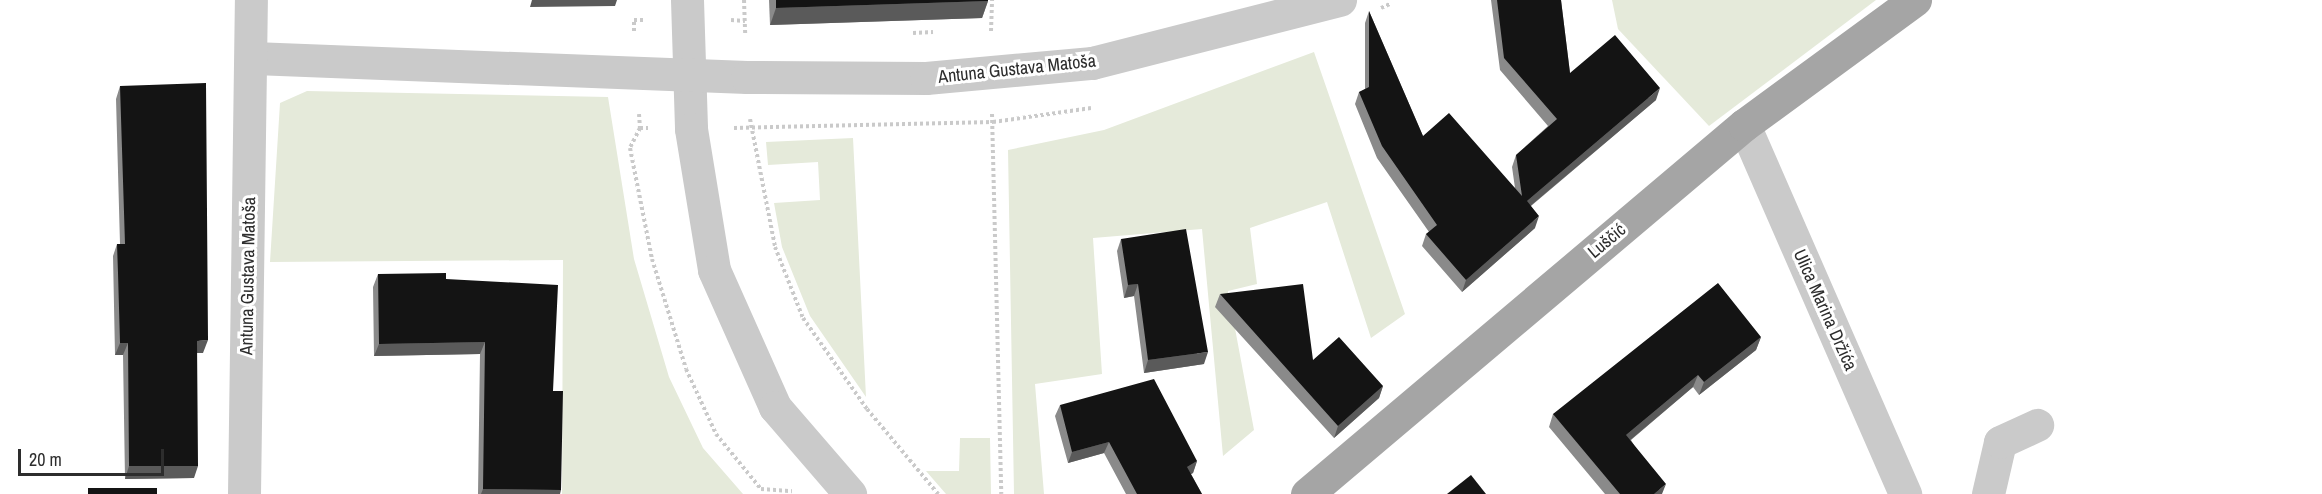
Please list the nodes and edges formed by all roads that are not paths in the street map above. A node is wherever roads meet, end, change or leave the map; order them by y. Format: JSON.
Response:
{"nodes":[{"id":1,"x":251,"y":0,"type":"edge"},
{"id":2,"x":687,"y":0,"type":"edge"},
{"id":3,"x":1340,"y":0,"type":"edge"},
{"id":4,"x":1915,"y":0,"type":"edge"},
{"id":5,"x":251,"y":58,"type":"junction"},
{"id":6,"x":686,"y":74,"type":"junction"},
{"id":7,"x":1744,"y":126,"type":"junction"},
{"id":8,"x":2037,"y":425,"type":"dead end"},
{"id":9,"x":244,"y":494,"type":"edge"},
{"id":10,"x":850,"y":494,"type":"edge"},
{"id":11,"x":1307,"y":494,"type":"edge"},
{"id":12,"x":1905,"y":494,"type":"edge"},
{"id":13,"x":1988,"y":494,"type":"edge"}],
"edges":[{"from":1,"to":5,"type":"street","name":"Antuna Gustava Matoša"},
{"from":2,"to":6,"type":"street"},
{"from":3,"to":6,"type":"street","name":"Antuna Gustava Matoša"},
{"from":4,"to":7,"type":"main road","name":"Luščić"},
{"from":5,"to":6,"type":"street","name":"Antuna Gustava Matoša"},
{"from":5,"to":9,"type":"street","name":"Antuna Gustava Matoša"},
{"from":6,"to":10,"type":"street"},
{"from":7,"to":11,"type":"main road","name":"Luščić"},
{"from":7,"to":12,"type":"street","name":"Ulica Marina Držića"},
{"from":8,"to":13,"type":"street"}]}
